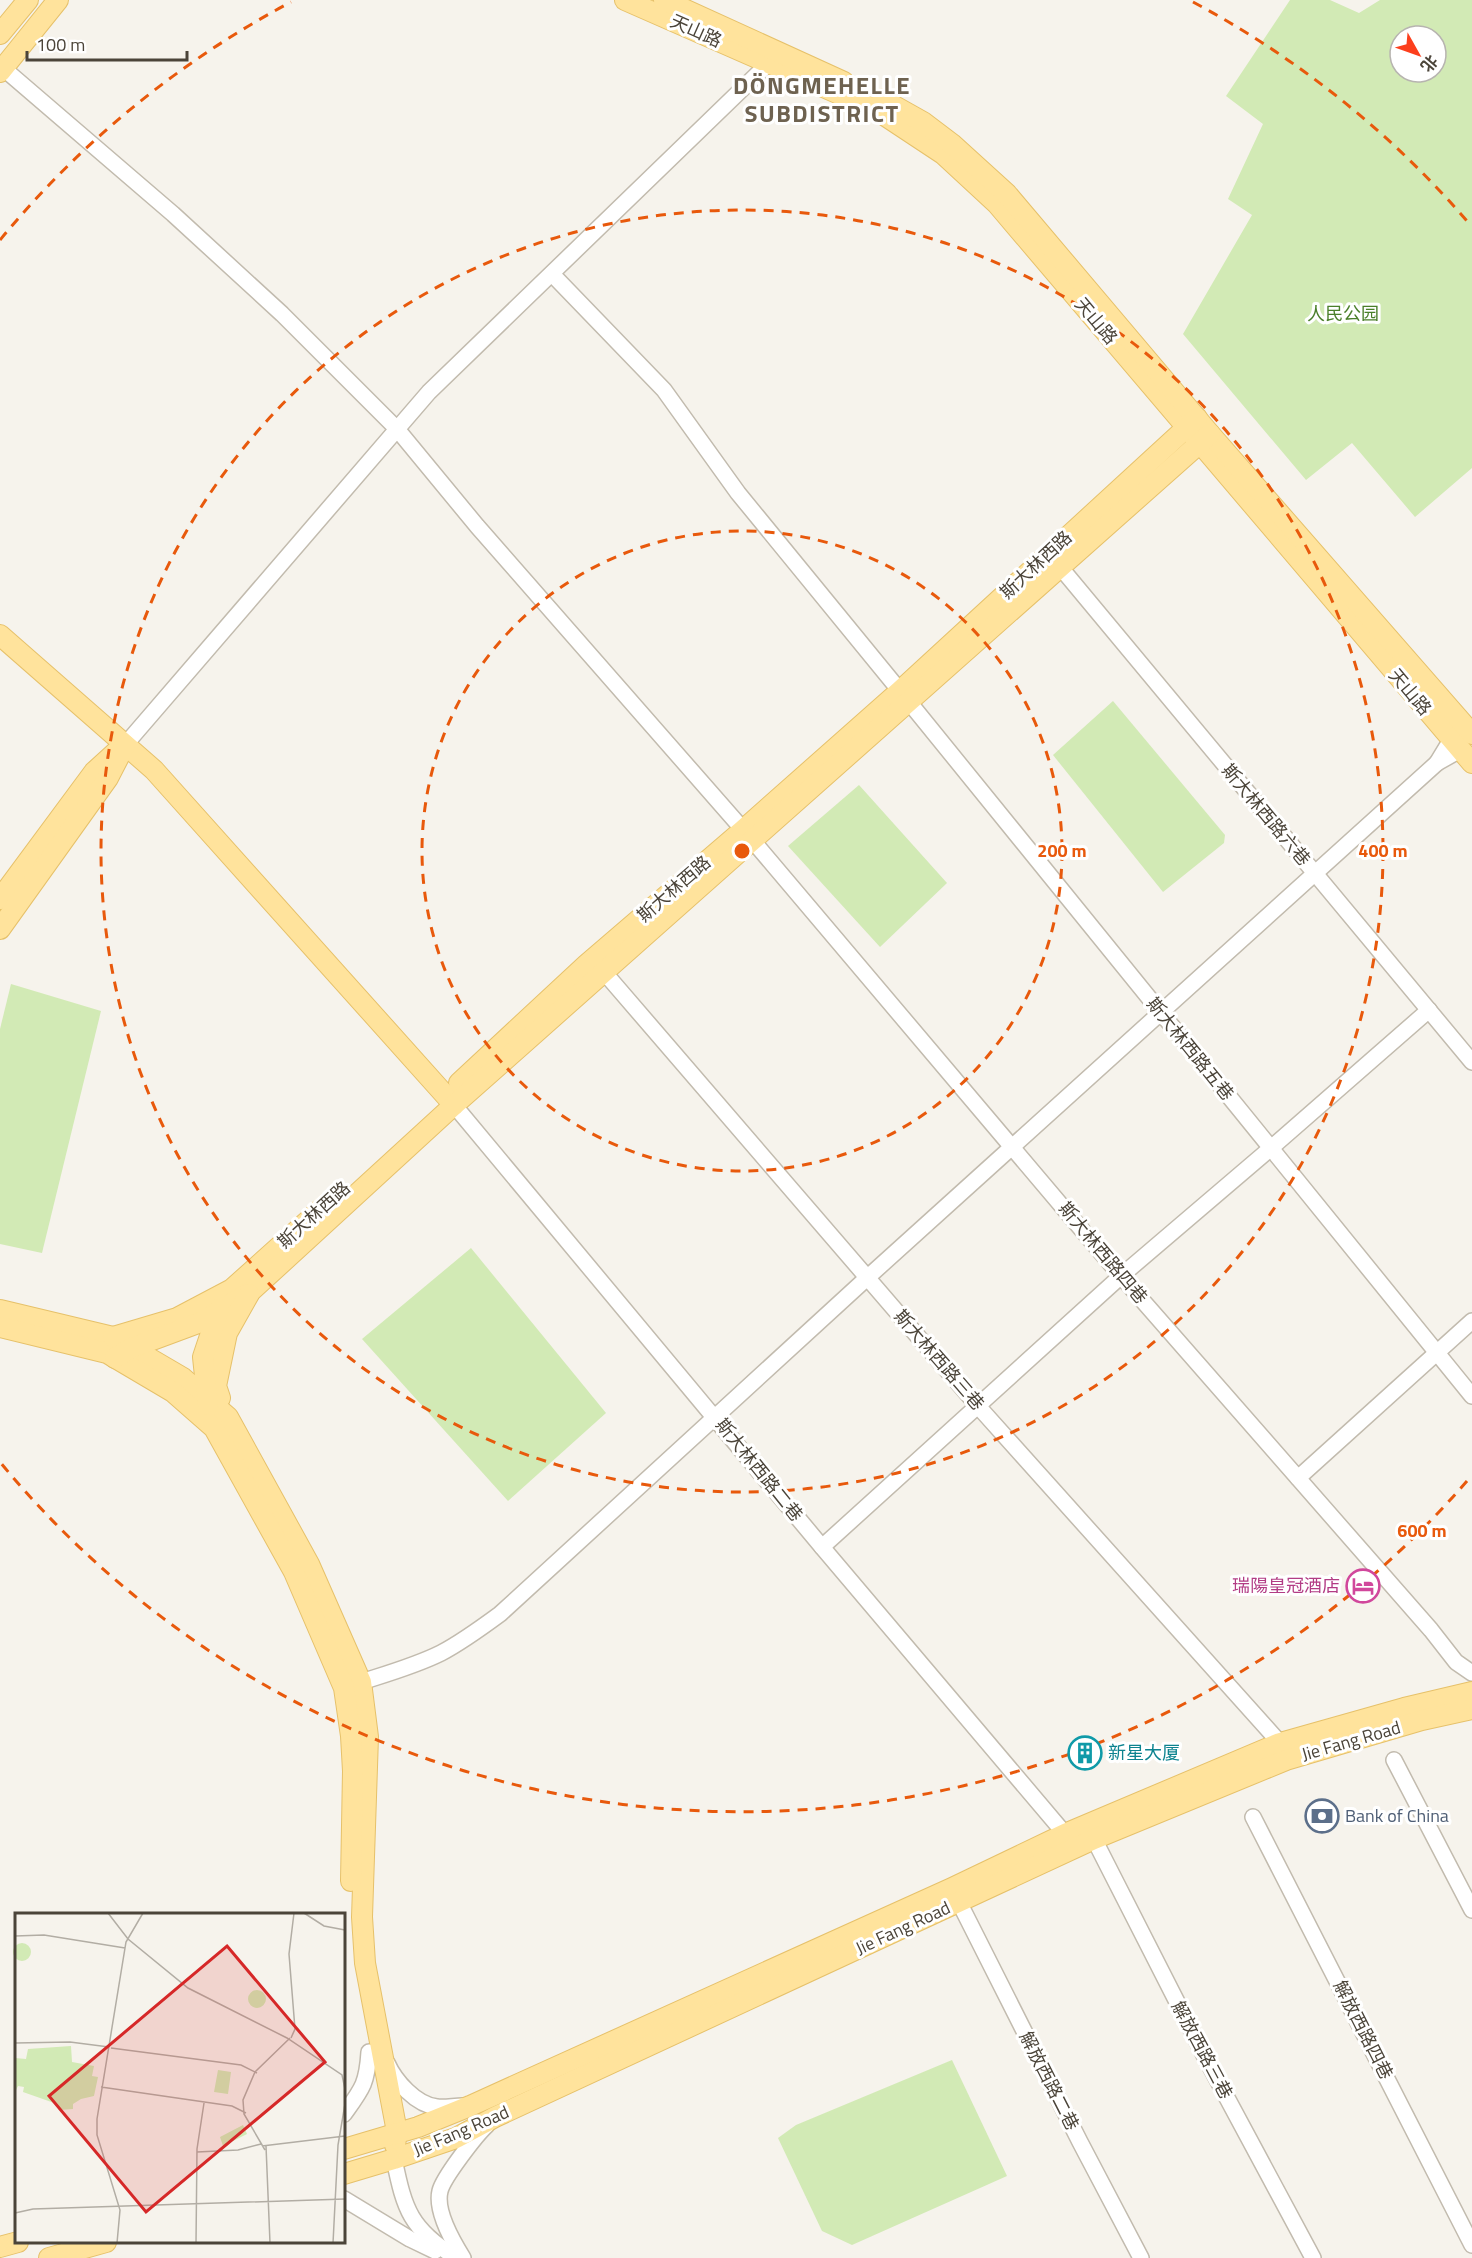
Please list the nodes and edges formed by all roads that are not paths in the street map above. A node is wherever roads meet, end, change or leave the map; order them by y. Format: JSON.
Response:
{"nodes":[{"id":1,"x":28,"y":0,"type":"edge"},
{"id":2,"x":58,"y":0,"type":"edge"},
{"id":3,"x":625,"y":0,"type":"edge"},
{"id":4,"x":664,"y":0,"type":"edge"},
{"id":5,"x":0,"y":34,"type":"edge"},
{"id":6,"x":773,"y":57,"type":"junction"},
{"id":7,"x":2,"y":70,"type":"edge"},
{"id":8,"x":552,"y":274,"type":"junction"},
{"id":9,"x":1191,"y":422,"type":"junction"},
{"id":10,"x":397,"y":429,"type":"junction"},
{"id":11,"x":1205,"y":439,"type":"junction"},
{"id":12,"x":1061,"y":568,"type":"junction"},
{"id":13,"x":0,"y":635,"type":"edge"},
{"id":14,"x":904,"y":697,"type":"junction"},
{"id":15,"x":1467,"y":740,"type":"edge"},
{"id":16,"x":125,"y":745,"type":"junction"},
{"id":17,"x":748,"y":835,"type":"junction"},
{"id":18,"x":1315,"y":873,"type":"junction"},
{"id":19,"x":0,"y":899,"type":"edge"},
{"id":20,"x":0,"y":929,"type":"edge"},
{"id":21,"x":603,"y":972,"type":"junction"},
{"id":22,"x":1429,"y":1010,"type":"junction"},
{"id":23,"x":1161,"y":1013,"type":"junction"},
{"id":24,"x":1472,"y":1062,"type":"edge"},
{"id":25,"x":450,"y":1101,"type":"junction"},
{"id":26,"x":1013,"y":1147,"type":"junction"},
{"id":27,"x":1271,"y":1148,"type":"junction"},
{"id":28,"x":1120,"y":1276,"type":"junction"},
{"id":29,"x":868,"y":1277,"type":"junction"},
{"id":30,"x":241,"y":1290,"type":"junction"},
{"id":31,"x":0,"y":1310,"type":"edge"},
{"id":32,"x":217,"y":1313,"type":"junction"},
{"id":33,"x":1472,"y":1321,"type":"edge"},
{"id":34,"x":0,"y":1327,"type":"edge"},
{"id":35,"x":113,"y":1337,"type":"junction"},
{"id":36,"x":1437,"y":1352,"type":"junction"},
{"id":37,"x":123,"y":1353,"type":"junction"},
{"id":38,"x":1472,"y":1396,"type":"edge"},
{"id":39,"x":207,"y":1401,"type":"junction"},
{"id":40,"x":977,"y":1405,"type":"junction"},
{"id":41,"x":716,"y":1418,"type":"junction"},
{"id":42,"x":221,"y":1422,"type":"junction"},
{"id":43,"x":1298,"y":1478,"type":"junction"},
{"id":44,"x":822,"y":1547,"type":"junction"},
{"id":45,"x":1472,"y":1673,"type":"edge"},
{"id":46,"x":352,"y":1685,"type":"junction"},
{"id":47,"x":1472,"y":1692,"type":"edge"},
{"id":48,"x":1472,"y":1709,"type":"edge"},
{"id":49,"x":1280,"y":1743,"type":"junction"},
{"id":50,"x":1394,"y":1760,"type":"dead end"},
{"id":51,"x":1253,"y":1817,"type":"dead end"},
{"id":52,"x":1065,"y":1834,"type":"junction"},
{"id":53,"x":1094,"y":1839,"type":"junction"},
{"id":54,"x":959,"y":1902,"type":"junction"},
{"id":55,"x":1472,"y":1910,"type":"edge"},
{"id":56,"x":375,"y":2052,"type":"junction"},
{"id":57,"x":471,"y":2106,"type":"junction"},
{"id":58,"x":345,"y":2113,"type":"edge"},
{"id":59,"x":495,"y":2117,"type":"junction"},
{"id":60,"x":390,"y":2134,"type":"junction"},
{"id":61,"x":345,"y":2148,"type":"edge"},
{"id":62,"x":394,"y":2159,"type":"junction"},
{"id":63,"x":345,"y":2174,"type":"edge"},
{"id":64,"x":345,"y":2200,"type":"edge"},
{"id":65,"x":15,"y":2242,"type":"edge"},
{"id":66,"x":99,"y":2243,"type":"edge"},
{"id":67,"x":1472,"y":2245,"type":"edge"},
{"id":68,"x":0,"y":2247,"type":"edge"},
{"id":69,"x":49,"y":2258,"type":"edge"},
{"id":70,"x":450,"y":2258,"type":"edge"},
{"id":71,"x":456,"y":2258,"type":"edge"},
{"id":72,"x":463,"y":2258,"type":"edge"},
{"id":73,"x":1142,"y":2258,"type":"edge"},
{"id":74,"x":1313,"y":2258,"type":"edge"}],
"edges":[{"from":1,"to":5,"type":"main road"},
{"from":2,"to":7,"type":"main road"},
{"from":3,"to":6,"type":"main road","name":"天山路"},
{"from":4,"to":6,"type":"main road","name":"天山路"},
{"from":6,"to":8,"type":"street"},
{"from":6,"to":9,"type":"main road","name":"天山路"},
{"from":7,"to":10,"type":"street","name":"斯大林西路四巷"},
{"from":8,"to":10,"type":"street"},
{"from":8,"to":14,"type":"street","name":"斯大林西路五巷"},
{"from":9,"to":11,"type":"main road","name":"天山路"},
{"from":9,"to":14,"type":"main road","name":"斯大林西路"},
{"from":10,"to":16,"type":"street"},
{"from":10,"to":17,"type":"street","name":"斯大林西路四巷"},
{"from":11,"to":12,"type":"main road","name":"斯大林西路"},
{"from":11,"to":15,"type":"main road","name":"天山路"},
{"from":12,"to":14,"type":"main road","name":"斯大林西路"},
{"from":12,"to":18,"type":"street","name":"斯大林西路六巷"},
{"from":13,"to":16,"type":"main road"},
{"from":14,"to":17,"type":"main road","name":"斯大林西路"},
{"from":14,"to":23,"type":"street","name":"斯大林西路五巷"},
{"from":15,"to":18,"type":"street"},
{"from":16,"to":19,"type":"main road"},
{"from":16,"to":20,"type":"main road"},
{"from":16,"to":25,"type":"main road"},
{"from":17,"to":21,"type":"main road","name":"斯大林西路"},
{"from":17,"to":25,"type":"main road","name":"斯大林西路"},
{"from":17,"to":26,"type":"street","name":"斯大林西路四巷"},
{"from":18,"to":22,"type":"street","name":"斯大林西路六巷"},
{"from":18,"to":23,"type":"street"},
{"from":21,"to":25,"type":"main road","name":"斯大林西路"},
{"from":21,"to":29,"type":"street","name":"斯大林西路三巷"},
{"from":22,"to":24,"type":"street","name":"斯大林西路六巷"},
{"from":22,"to":27,"type":"street"},
{"from":23,"to":26,"type":"street"},
{"from":23,"to":27,"type":"street","name":"斯大林西路五巷"},
{"from":25,"to":30,"type":"main road","name":"斯大林西路"},
{"from":25,"to":41,"type":"street","name":"斯大林西路二巷"},
{"from":26,"to":28,"type":"street","name":"斯大林西路四巷"},
{"from":26,"to":29,"type":"street"},
{"from":27,"to":28,"type":"street"},
{"from":27,"to":36,"type":"street","name":"斯大林西路五巷"},
{"from":28,"to":40,"type":"street"},
{"from":28,"to":43,"type":"street","name":"斯大林西路四巷"},
{"from":29,"to":40,"type":"street","name":"斯大林西路三巷"},
{"from":29,"to":41,"type":"street"},
{"from":30,"to":32,"type":"main road"},
{"from":30,"to":35,"type":"main road"},
{"from":30,"to":42,"type":"main road"},
{"from":31,"to":35,"type":"main road"},
{"from":32,"to":37,"type":"main road"},
{"from":32,"to":39,"type":"main road"},
{"from":33,"to":36,"type":"street"},
{"from":34,"to":37,"type":"main road"},
{"from":35,"to":37,"type":"main road"},
{"from":36,"to":38,"type":"street","name":"斯大林西路五巷"},
{"from":36,"to":43,"type":"street"},
{"from":37,"to":39,"type":"main road"},
{"from":37,"to":42,"type":"main road"},
{"from":39,"to":42,"type":"main road"},
{"from":40,"to":44,"type":"street"},
{"from":40,"to":49,"type":"street","name":"斯大林西路三巷"},
{"from":41,"to":44,"type":"street","name":"斯大林西路二巷"},
{"from":41,"to":46,"type":"street"},
{"from":42,"to":46,"type":"main road"},
{"from":43,"to":45,"type":"street","name":"斯大林西路四巷"},
{"from":44,"to":52,"type":"street","name":"斯大林西路二巷"},
{"from":46,"to":56,"type":"main road"},
{"from":47,"to":49,"type":"main road","name":"Jie Fang Road"},
{"from":48,"to":53,"type":"main road","name":"Jie Fang Road"},
{"from":49,"to":52,"type":"main road","name":"Jie Fang Road"},
{"from":50,"to":55,"type":"street"},
{"from":51,"to":67,"type":"street","name":"解放西路四巷"},
{"from":52,"to":57,"type":"main road","name":"Jie Fang Road"},
{"from":53,"to":54,"type":"main road","name":"Jie Fang Road"},
{"from":53,"to":74,"type":"street","name":"解放西路三巷"},
{"from":54,"to":59,"type":"main road","name":"Jie Fang Road"},
{"from":54,"to":73,"type":"street","name":"解放西路二巷"},
{"from":56,"to":57,"type":"street"},
{"from":56,"to":58,"type":"street"},
{"from":56,"to":60,"type":"main road"},
{"from":57,"to":60,"type":"main road","name":"Jie Fang Road"},
{"from":59,"to":62,"type":"main road","name":"Jie Fang Road"},
{"from":59,"to":72,"type":"street"},
{"from":60,"to":61,"type":"main road","name":"Jie Fang Road"},
{"from":60,"to":62,"type":"main road"},
{"from":62,"to":63,"type":"main road","name":"Jie Fang Road"},
{"from":62,"to":71,"type":"street"},
{"from":64,"to":70,"type":"street"},
{"from":65,"to":68,"type":"main road"},
{"from":66,"to":69,"type":"main road"}]}
